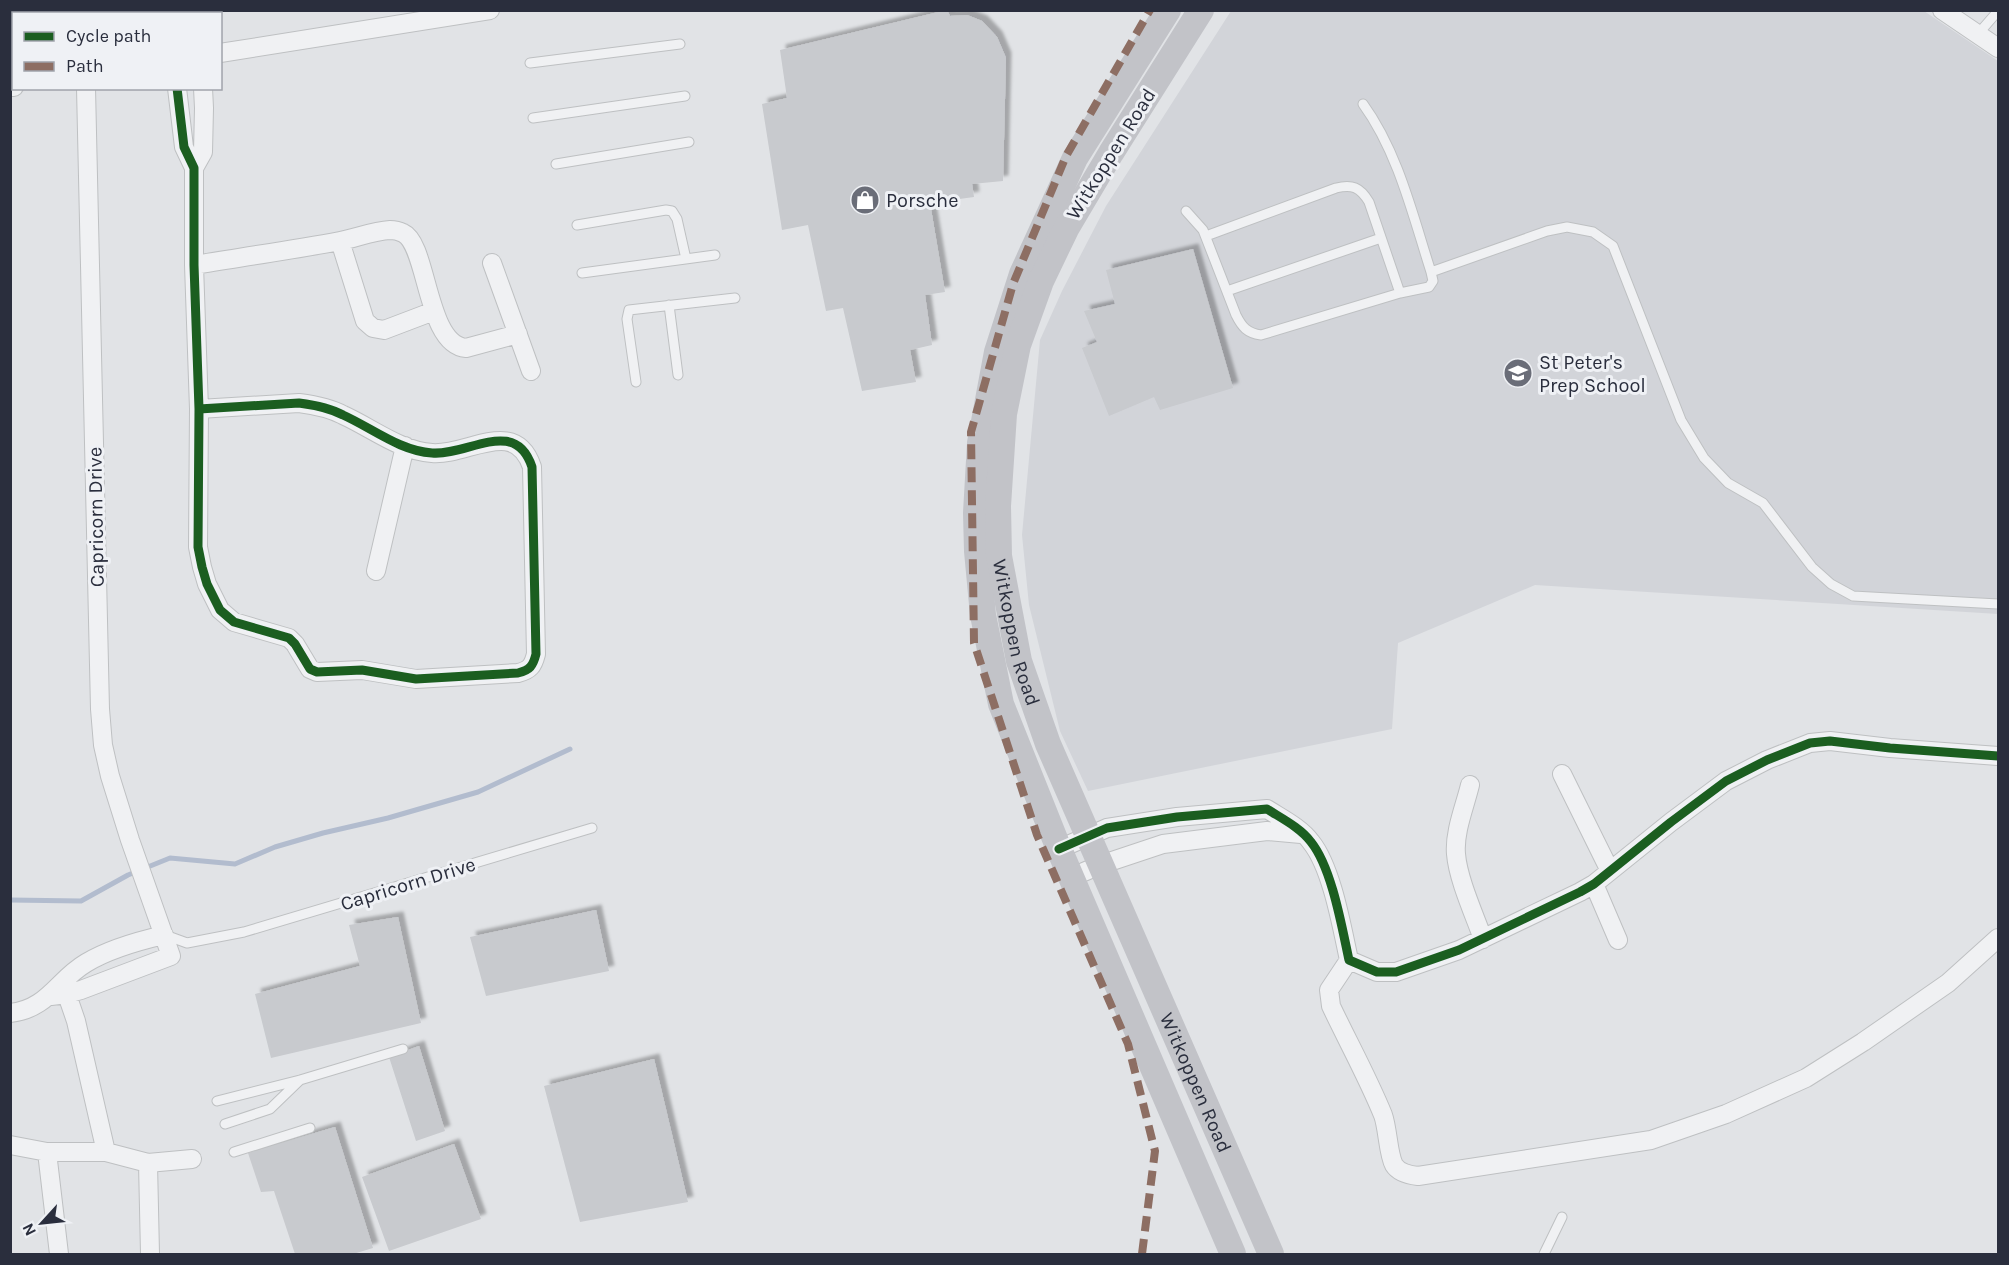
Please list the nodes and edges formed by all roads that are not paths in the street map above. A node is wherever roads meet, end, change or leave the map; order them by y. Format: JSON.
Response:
{"nodes":[{"id":1,"x":490,"y":10,"type":"edge"},
{"id":2,"x":1159,"y":10,"type":"edge"},
{"id":3,"x":1168,"y":10,"type":"edge"},
{"id":4,"x":1201,"y":10,"type":"edge"},
{"id":5,"x":1942,"y":10,"type":"edge"},
{"id":6,"x":1998,"y":11,"type":"edge"},
{"id":7,"x":1977,"y":34,"type":"junction"},
{"id":8,"x":680,"y":44,"type":"dead end"},
{"id":9,"x":1998,"y":48,"type":"edge"},
{"id":10,"x":222,"y":53,"type":"edge"},
{"id":11,"x":1140,"y":55,"type":"junction"},
{"id":12,"x":530,"y":63,"type":"dead end"},
{"id":13,"x":86,"y":90,"type":"edge"},
{"id":14,"x":177,"y":90,"type":"edge"},
{"id":15,"x":202,"y":90,"type":"edge"},
{"id":16,"x":684,"y":96,"type":"dead end"},
{"id":17,"x":1364,"y":104,"type":"dead end"},
{"id":18,"x":532,"y":118,"type":"dead end"},
{"id":19,"x":689,"y":141,"type":"dead end"},
{"id":20,"x":556,"y":164,"type":"dead end"},
{"id":21,"x":194,"y":168,"type":"junction"},
{"id":22,"x":1186,"y":211,"type":"dead end"},
{"id":23,"x":577,"y":225,"type":"dead end"},
{"id":24,"x":1206,"y":236,"type":"junction"},
{"id":25,"x":1381,"y":238,"type":"junction"},
{"id":26,"x":340,"y":241,"type":"junction"},
{"id":27,"x":715,"y":255,"type":"dead end"},
{"id":28,"x":686,"y":259,"type":"junction"},
{"id":29,"x":492,"y":263,"type":"dead end"},
{"id":30,"x":194,"y":264,"type":"junction"},
{"id":31,"x":1431,"y":272,"type":"junction"},
{"id":32,"x":582,"y":273,"type":"dead end"},
{"id":33,"x":1227,"y":291,"type":"junction"},
{"id":34,"x":1400,"y":293,"type":"junction"},
{"id":35,"x":735,"y":298,"type":"dead end"},
{"id":36,"x":669,"y":305,"type":"junction"},
{"id":37,"x":434,"y":311,"type":"junction"},
{"id":38,"x":518,"y":334,"type":"junction"},
{"id":39,"x":531,"y":371,"type":"dead end"},
{"id":40,"x":678,"y":375,"type":"dead end"},
{"id":41,"x":636,"y":382,"type":"dead end"},
{"id":42,"x":199,"y":410,"type":"junction"},
{"id":43,"x":405,"y":446,"type":"junction"},
{"id":44,"x":375,"y":570,"type":"dead end"},
{"id":45,"x":1998,"y":603,"type":"edge"},
{"id":46,"x":1998,"y":756,"type":"edge"},
{"id":47,"x":1562,"y":774,"type":"dead end"},
{"id":48,"x":1470,"y":785,"type":"dead end"},
{"id":49,"x":1220,"y":812,"type":"junction"},
{"id":50,"x":592,"y":828,"type":"dead end"},
{"id":51,"x":1302,"y":834,"type":"junction"},
{"id":52,"x":1087,"y":837,"type":"junction"},
{"id":53,"x":1220,"y":837,"type":"junction"},
{"id":54,"x":1059,"y":849,"type":"junction"},
{"id":55,"x":1100,"y":865,"type":"junction"},
{"id":56,"x":1610,"y":870,"type":"junction"},
{"id":57,"x":1072,"y":878,"type":"junction"},
{"id":58,"x":1593,"y":884,"type":"junction"},
{"id":59,"x":164,"y":935,"type":"junction"},
{"id":60,"x":1998,"y":938,"type":"edge"},
{"id":61,"x":1483,"y":939,"type":"junction"},
{"id":62,"x":1618,"y":940,"type":"dead end"},
{"id":63,"x":187,"y":943,"type":"junction"},
{"id":64,"x":171,"y":956,"type":"junction"},
{"id":65,"x":1349,"y":960,"type":"junction"},
{"id":66,"x":60,"y":991,"type":"junction"},
{"id":67,"x":10,"y":1013,"type":"edge"},
{"id":68,"x":404,"y":1049,"type":"dead end"},
{"id":69,"x":300,"y":1080,"type":"junction"},
{"id":70,"x":218,"y":1101,"type":"dead end"},
{"id":71,"x":225,"y":1124,"type":"dead end"},
{"id":72,"x":310,"y":1128,"type":"dead end"},
{"id":73,"x":10,"y":1145,"type":"edge"},
{"id":74,"x":47,"y":1152,"type":"junction"},
{"id":75,"x":106,"y":1152,"type":"junction"},
{"id":76,"x":234,"y":1152,"type":"dead end"},
{"id":77,"x":192,"y":1159,"type":"dead end"},
{"id":78,"x":148,"y":1163,"type":"junction"},
{"id":79,"x":1563,"y":1217,"type":"dead end"},
{"id":80,"x":59,"y":1254,"type":"edge"},
{"id":81,"x":150,"y":1254,"type":"edge"},
{"id":82,"x":1233,"y":1254,"type":"edge"},
{"id":83,"x":1270,"y":1254,"type":"edge"},
{"id":84,"x":1544,"y":1254,"type":"edge"}],
"edges":[{"from":1,"to":10,"type":"street"},
{"from":2,"to":11,"type":"main road"},
{"from":3,"to":11,"type":"main road","name":"Witkoppen Road"},
{"from":4,"to":52,"type":"main road","name":"Witkoppen Road"},
{"from":5,"to":7,"type":"street"},
{"from":6,"to":7,"type":"lane"},
{"from":7,"to":9,"type":"street"},
{"from":8,"to":12,"type":"lane"},
{"from":11,"to":54,"type":"main road","name":"Witkoppen Road"},
{"from":13,"to":59,"type":"street","name":"Capricorn Drive"},
{"from":14,"to":21,"type":"street"},
{"from":15,"to":21,"type":"street"},
{"from":16,"to":18,"type":"lane"},
{"from":17,"to":31,"type":"lane"},
{"from":19,"to":20,"type":"lane"},
{"from":21,"to":30,"type":"street"},
{"from":22,"to":24,"type":"lane"},
{"from":23,"to":28,"type":"lane"},
{"from":24,"to":25,"type":"lane"},
{"from":24,"to":33,"type":"lane"},
{"from":25,"to":33,"type":"lane"},
{"from":25,"to":34,"type":"lane"},
{"from":26,"to":30,"type":"street"},
{"from":26,"to":37,"type":"street"},
{"from":26,"to":37,"type":"street"},
{"from":27,"to":28,"type":"lane"},
{"from":28,"to":32,"type":"lane"},
{"from":29,"to":38,"type":"street"},
{"from":30,"to":42,"type":"street"},
{"from":31,"to":34,"type":"lane"},
{"from":31,"to":45,"type":"lane"},
{"from":33,"to":34,"type":"lane"},
{"from":35,"to":36,"type":"lane"},
{"from":36,"to":40,"type":"lane"},
{"from":36,"to":41,"type":"lane"},
{"from":37,"to":38,"type":"street"},
{"from":38,"to":39,"type":"street"},
{"from":42,"to":43,"type":"street"},
{"from":42,"to":43,"type":"street"},
{"from":43,"to":44,"type":"street"},
{"from":46,"to":56,"type":"street"},
{"from":47,"to":56,"type":"street"},
{"from":48,"to":61,"type":"street"},
{"from":49,"to":51,"type":"street"},
{"from":49,"to":52,"type":"street"},
{"from":49,"to":53,"type":"street"},
{"from":50,"to":63,"type":"lane","name":"Capricorn Drive"},
{"from":51,"to":53,"type":"street"},
{"from":51,"to":65,"type":"street"},
{"from":52,"to":54,"type":"street"},
{"from":52,"to":55,"type":"main road","name":"Witkoppen Road"},
{"from":53,"to":55,"type":"street"},
{"from":54,"to":57,"type":"main road","name":"Witkoppen Road"},
{"from":55,"to":57,"type":"street"},
{"from":55,"to":83,"type":"main road","name":"Witkoppen Road"},
{"from":56,"to":58,"type":"street"},
{"from":57,"to":82,"type":"main road","name":"Witkoppen Road"},
{"from":58,"to":61,"type":"street"},
{"from":58,"to":62,"type":"street"},
{"from":59,"to":63,"type":"lane"},
{"from":59,"to":64,"type":"street","name":"Capricorn Drive"},
{"from":59,"to":66,"type":"street"},
{"from":60,"to":65,"type":"street"},
{"from":61,"to":65,"type":"street"},
{"from":63,"to":64,"type":"lane","name":"Capricorn Drive"},
{"from":64,"to":66,"type":"street"},
{"from":66,"to":67,"type":"street"},
{"from":66,"to":75,"type":"street"},
{"from":68,"to":69,"type":"lane"},
{"from":69,"to":70,"type":"lane"},
{"from":69,"to":71,"type":"lane"},
{"from":72,"to":76,"type":"lane"},
{"from":73,"to":74,"type":"street"},
{"from":74,"to":75,"type":"street"},
{"from":74,"to":80,"type":"street"},
{"from":75,"to":78,"type":"street"},
{"from":77,"to":78,"type":"street"},
{"from":78,"to":81,"type":"street"},
{"from":79,"to":84,"type":"lane"}]}
